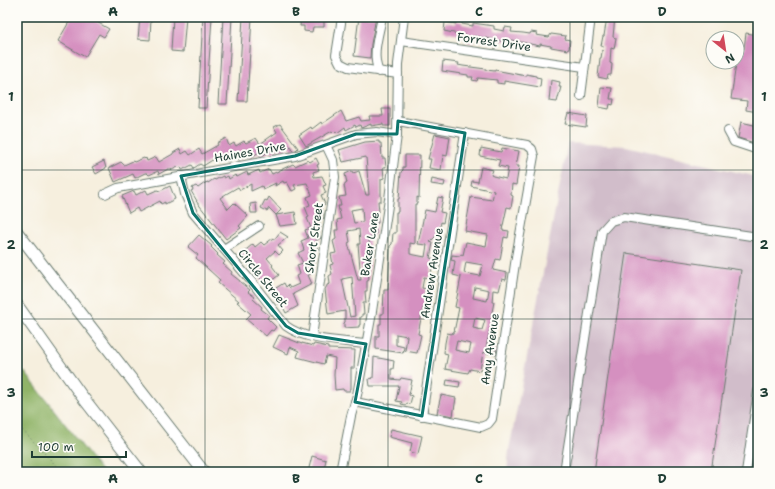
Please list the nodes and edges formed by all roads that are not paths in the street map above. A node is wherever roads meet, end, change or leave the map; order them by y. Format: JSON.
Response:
{"nodes":[{"id":1,"x":342,"y":17,"type":"edge"},
{"id":2,"x":382,"y":17,"type":"edge"},
{"id":3,"x":404,"y":17,"type":"edge"},
{"id":4,"x":591,"y":17,"type":"edge"},
{"id":5,"x":401,"y":41,"type":"junction"},
{"id":6,"x":584,"y":67,"type":"junction"},
{"id":7,"x":379,"y":72,"type":"junction"},
{"id":8,"x":398,"y":74,"type":"junction"},
{"id":9,"x":581,"y":96,"type":"dead end"},
{"id":10,"x":398,"y":121,"type":"junction"},
{"id":11,"x":728,"y":131,"type":"dead end"},
{"id":12,"x":465,"y":133,"type":"junction"},
{"id":13,"x":397,"y":135,"type":"junction"},
{"id":14,"x":326,"y":145,"type":"junction"},
{"id":15,"x":758,"y":150,"type":"edge"},
{"id":16,"x":181,"y":176,"type":"junction"},
{"id":17,"x":105,"y":194,"type":"dead end"},
{"id":18,"x":259,"y":226,"type":"dead end"},
{"id":19,"x":17,"y":232,"type":"edge"},
{"id":20,"x":758,"y":237,"type":"edge"},
{"id":21,"x":224,"y":249,"type":"junction"},
{"id":22,"x":17,"y":305,"type":"edge"},
{"id":23,"x":312,"y":336,"type":"junction"},
{"id":24,"x":366,"y":344,"type":"junction"},
{"id":25,"x":758,"y":391,"type":"edge"},
{"id":26,"x":355,"y":402,"type":"junction"},
{"id":27,"x":422,"y":416,"type":"junction"},
{"id":28,"x":141,"y":472,"type":"edge"},
{"id":29,"x":204,"y":472,"type":"edge"},
{"id":30,"x":340,"y":472,"type":"edge"},
{"id":31,"x":564,"y":472,"type":"edge"},
{"id":32,"x":746,"y":472,"type":"edge"}],
"edges":[{"from":1,"to":7,"type":"street"},
{"from":2,"to":7,"type":"street"},
{"from":3,"to":5,"type":"street","name":"Baker Lane"},
{"from":4,"to":6,"type":"street"},
{"from":5,"to":6,"type":"street","name":"Forrest Drive"},
{"from":5,"to":8,"type":"street","name":"Baker Lane"},
{"from":6,"to":9,"type":"street"},
{"from":7,"to":8,"type":"street"},
{"from":8,"to":10,"type":"street","name":"Baker Lane"},
{"from":10,"to":12,"type":"street"},
{"from":10,"to":13,"type":"street","name":"Baker Lane"},
{"from":11,"to":15,"type":"street"},
{"from":12,"to":27,"type":"street","name":"Andrew Avenue"},
{"from":12,"to":27,"type":"street","name":"Amy Avenue"},
{"from":13,"to":14,"type":"street","name":"Haines Drive"},
{"from":13,"to":24,"type":"street","name":"Baker Lane"},
{"from":14,"to":16,"type":"street","name":"Haines Drive"},
{"from":14,"to":23,"type":"street","name":"Short Street"},
{"from":16,"to":17,"type":"street","name":"Haines Drive"},
{"from":16,"to":21,"type":"street","name":"Circle Street"},
{"from":18,"to":21,"type":"street"},
{"from":19,"to":29,"type":"highway"},
{"from":20,"to":31,"type":"street"},
{"from":21,"to":23,"type":"street","name":"Circle Street"},
{"from":22,"to":28,"type":"highway"},
{"from":23,"to":24,"type":"street","name":"Circle Street"},
{"from":24,"to":26,"type":"street","name":"Baker Lane"},
{"from":25,"to":32,"type":"street"},
{"from":26,"to":27,"type":"street","name":"Amy Avenue"},
{"from":26,"to":30,"type":"street","name":"Baker Lane"}]}
